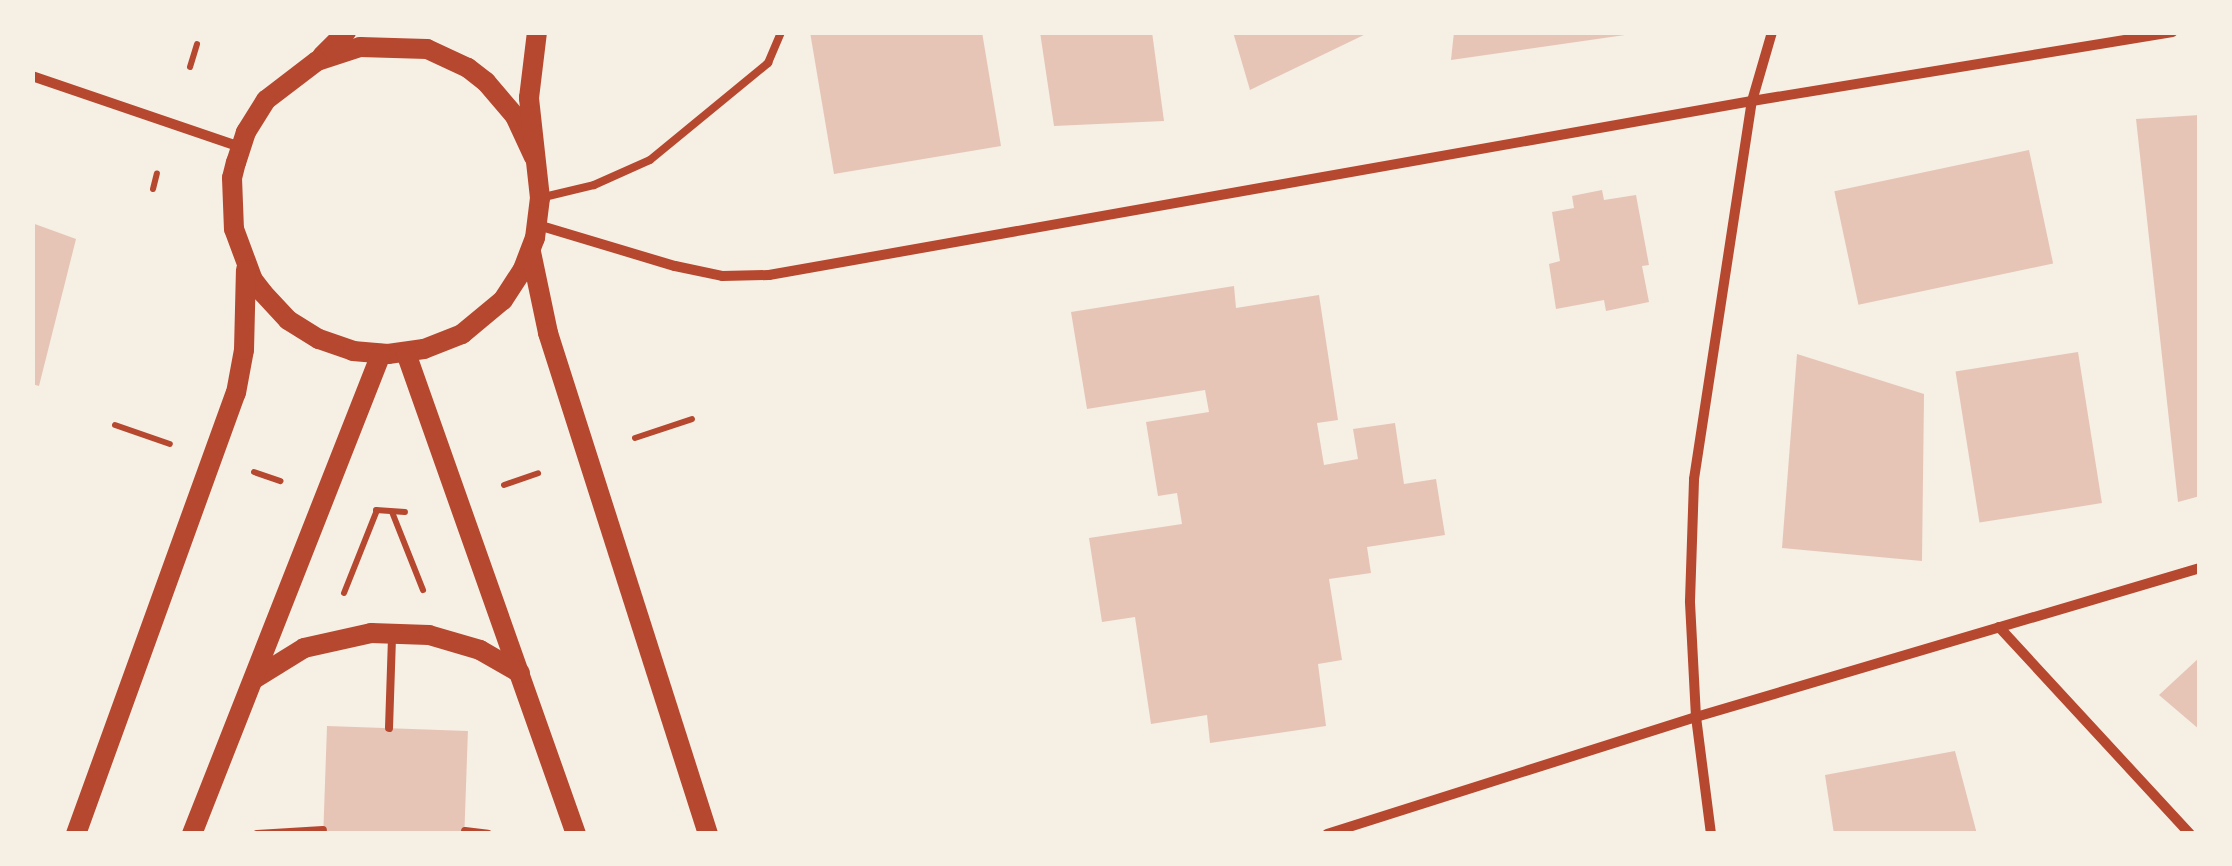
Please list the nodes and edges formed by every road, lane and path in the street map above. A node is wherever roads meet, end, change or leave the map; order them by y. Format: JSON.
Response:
{"nodes":[{"id":1,"x":346,"y":32,"type":"edge"},
{"id":2,"x":537,"y":32,"type":"edge"},
{"id":3,"x":780,"y":32,"type":"edge"},
{"id":4,"x":1772,"y":32,"type":"edge"},
{"id":5,"x":2172,"y":32,"type":"edge"},
{"id":6,"x":196,"y":44,"type":"dead end"},
{"id":7,"x":317,"y":61,"type":"junction"},
{"id":8,"x":190,"y":67,"type":"dead end"},
{"id":9,"x":32,"y":76,"type":"edge"},
{"id":10,"x":1752,"y":101,"type":"junction"},
{"id":11,"x":240,"y":147,"type":"junction"},
{"id":12,"x":534,"y":157,"type":"junction"},
{"id":13,"x":157,"y":172,"type":"dead end"},
{"id":14,"x":153,"y":189,"type":"dead end"},
{"id":15,"x":540,"y":198,"type":"junction"},
{"id":16,"x":538,"y":225,"type":"junction"},
{"id":17,"x":531,"y":252,"type":"junction"},
{"id":18,"x":246,"y":263,"type":"junction"},
{"id":19,"x":406,"y":353,"type":"junction"},
{"id":20,"x":381,"y":354,"type":"junction"},
{"id":21,"x":692,"y":419,"type":"dead end"},
{"id":22,"x":115,"y":425,"type":"dead end"},
{"id":23,"x":635,"y":438,"type":"dead end"},
{"id":24,"x":171,"y":444,"type":"dead end"},
{"id":25,"x":252,"y":472,"type":"dead end"},
{"id":26,"x":538,"y":472,"type":"dead end"},
{"id":27,"x":281,"y":481,"type":"dead end"},
{"id":28,"x":504,"y":485,"type":"dead end"},
{"id":29,"x":366,"y":509,"type":"dead end"},
{"id":30,"x":377,"y":510,"type":"junction"},
{"id":31,"x":392,"y":512,"type":"junction"},
{"id":32,"x":405,"y":512,"type":"dead end"},
{"id":33,"x":2200,"y":568,"type":"edge"},
{"id":34,"x":360,"y":599,"type":"dead end"},
{"id":35,"x":428,"y":603,"type":"dead end"},
{"id":36,"x":1998,"y":627,"type":"junction"},
{"id":37,"x":392,"y":633,"type":"junction"},
{"id":38,"x":520,"y":673,"type":"junction"},
{"id":39,"x":252,"y":680,"type":"junction"},
{"id":40,"x":1696,"y":717,"type":"junction"},
{"id":41,"x":389,"y":728,"type":"dead end"},
{"id":42,"x":323,"y":830,"type":"dead end"},
{"id":43,"x":464,"y":830,"type":"dead end"},
{"id":44,"x":76,"y":834,"type":"edge"},
{"id":45,"x":192,"y":834,"type":"edge"},
{"id":46,"x":257,"y":834,"type":"edge"},
{"id":47,"x":488,"y":834,"type":"edge"},
{"id":48,"x":576,"y":834,"type":"edge"},
{"id":49,"x":708,"y":834,"type":"edge"},
{"id":50,"x":1326,"y":834,"type":"edge"},
{"id":51,"x":1711,"y":834,"type":"edge"},
{"id":52,"x":2190,"y":834,"type":"edge"}],
"edges":[{"from":1,"to":7,"type":"main road"},
{"from":2,"to":12,"type":"main road"},
{"from":3,"to":15,"type":"lane"},
{"from":4,"to":10,"type":"street"},
{"from":5,"to":10,"type":"street"},
{"from":6,"to":8,"type":"path"},
{"from":7,"to":11,"type":"main road"},
{"from":7,"to":12,"type":"main road"},
{"from":9,"to":11,"type":"street"},
{"from":10,"to":16,"type":"street"},
{"from":10,"to":40,"type":"street"},
{"from":11,"to":18,"type":"main road"},
{"from":12,"to":15,"type":"main road"},
{"from":13,"to":14,"type":"path"},
{"from":15,"to":16,"type":"main road"},
{"from":16,"to":17,"type":"main road"},
{"from":17,"to":19,"type":"main road"},
{"from":17,"to":49,"type":"main road"},
{"from":18,"to":20,"type":"main road"},
{"from":18,"to":44,"type":"main road"},
{"from":19,"to":20,"type":"main road"},
{"from":19,"to":38,"type":"main road"},
{"from":20,"to":39,"type":"main road"},
{"from":21,"to":23,"type":"path"},
{"from":22,"to":24,"type":"path"},
{"from":25,"to":27,"type":"path"},
{"from":26,"to":28,"type":"path"},
{"from":29,"to":30,"type":"path"},
{"from":30,"to":31,"type":"path"},
{"from":30,"to":34,"type":"path"},
{"from":31,"to":32,"type":"path"},
{"from":31,"to":35,"type":"path"},
{"from":33,"to":36,"type":"street"},
{"from":36,"to":40,"type":"street"},
{"from":36,"to":52,"type":"street"},
{"from":37,"to":38,"type":"main road"},
{"from":37,"to":39,"type":"main road"},
{"from":37,"to":41,"type":"lane"},
{"from":38,"to":48,"type":"main road"},
{"from":39,"to":45,"type":"main road"},
{"from":40,"to":50,"type":"street"},
{"from":40,"to":51,"type":"street"},
{"from":42,"to":46,"type":"lane"},
{"from":43,"to":47,"type":"lane"}]}
